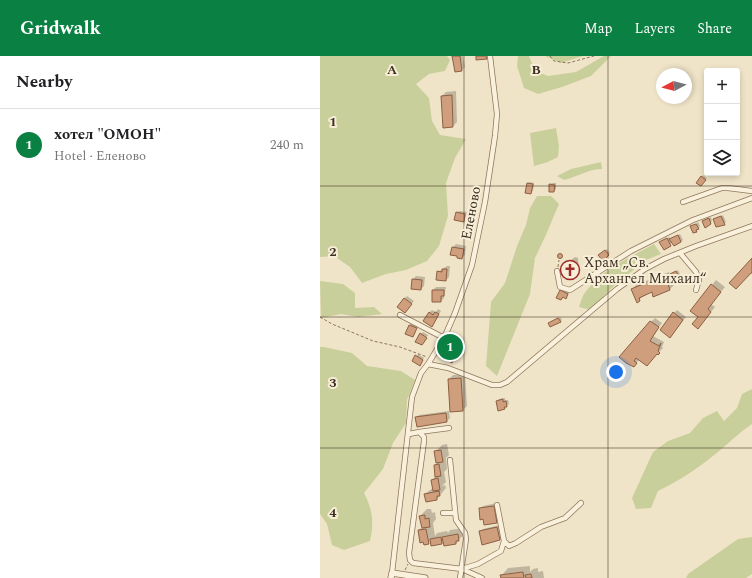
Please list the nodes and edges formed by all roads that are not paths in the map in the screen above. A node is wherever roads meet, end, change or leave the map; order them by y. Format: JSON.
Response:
{"nodes":[{"id":1,"x":490,"y":56,"type":"edge"},
{"id":2,"x":752,"y":191,"type":"edge"},
{"id":3,"x":752,"y":198,"type":"edge"},
{"id":4,"x":683,"y":202,"type":"dead end"},
{"id":5,"x":752,"y":226,"type":"edge"},
{"id":6,"x":680,"y":253,"type":"junction"},
{"id":7,"x":556,"y":271,"type":"road end"},
{"id":8,"x":696,"y":290,"type":"dead end"},
{"id":9,"x":400,"y":315,"type":"dead end"},
{"id":10,"x":444,"y":338,"type":"junction"},
{"id":11,"x":428,"y":364,"type":"junction"},
{"id":12,"x":449,"y":428,"type":"dead end"},
{"id":13,"x":419,"y":432,"type":"junction"},
{"id":14,"x":409,"y":434,"type":"junction"},
{"id":15,"x":450,"y":460,"type":"dead end"},
{"id":16,"x":581,"y":503,"type":"dead end"},
{"id":17,"x":497,"y":505,"type":"dead end"},
{"id":18,"x":443,"y":513,"type":"dead end"},
{"id":19,"x":456,"y":513,"type":"junction"},
{"id":20,"x":504,"y":541,"type":"junction"},
{"id":21,"x":462,"y":569,"type":"junction"},
{"id":22,"x":392,"y":575,"type":"edge"},
{"id":23,"x":425,"y":578,"type":"edge"},
{"id":24,"x":460,"y":578,"type":"edge"},
{"id":25,"x":482,"y":578,"type":"edge"}],
"edges":[{"from":1,"to":10,"type":"street","name":"Еленово"},
{"from":2,"to":4,"type":"street"},
{"from":3,"to":7,"type":"street"},
{"from":5,"to":6,"type":"street"},
{"from":6,"to":8,"type":"street"},
{"from":6,"to":11,"type":"street"},
{"from":9,"to":10,"type":"street"},
{"from":10,"to":11,"type":"street","name":"Еленово"},
{"from":11,"to":14,"type":"street","name":"Еленово"},
{"from":12,"to":13,"type":"street"},
{"from":13,"to":14,"type":"street"},
{"from":13,"to":21,"type":"street"},
{"from":14,"to":22,"type":"street","name":"Еленово"},
{"from":15,"to":19,"type":"street"},
{"from":16,"to":20,"type":"street"},
{"from":17,"to":20,"type":"street"},
{"from":18,"to":19,"type":"street"},
{"from":19,"to":21,"type":"street"},
{"from":20,"to":21,"type":"street"},
{"from":21,"to":24,"type":"street"},
{"from":21,"to":25,"type":"street"},
{"from":22,"to":23,"type":"street"}]}
